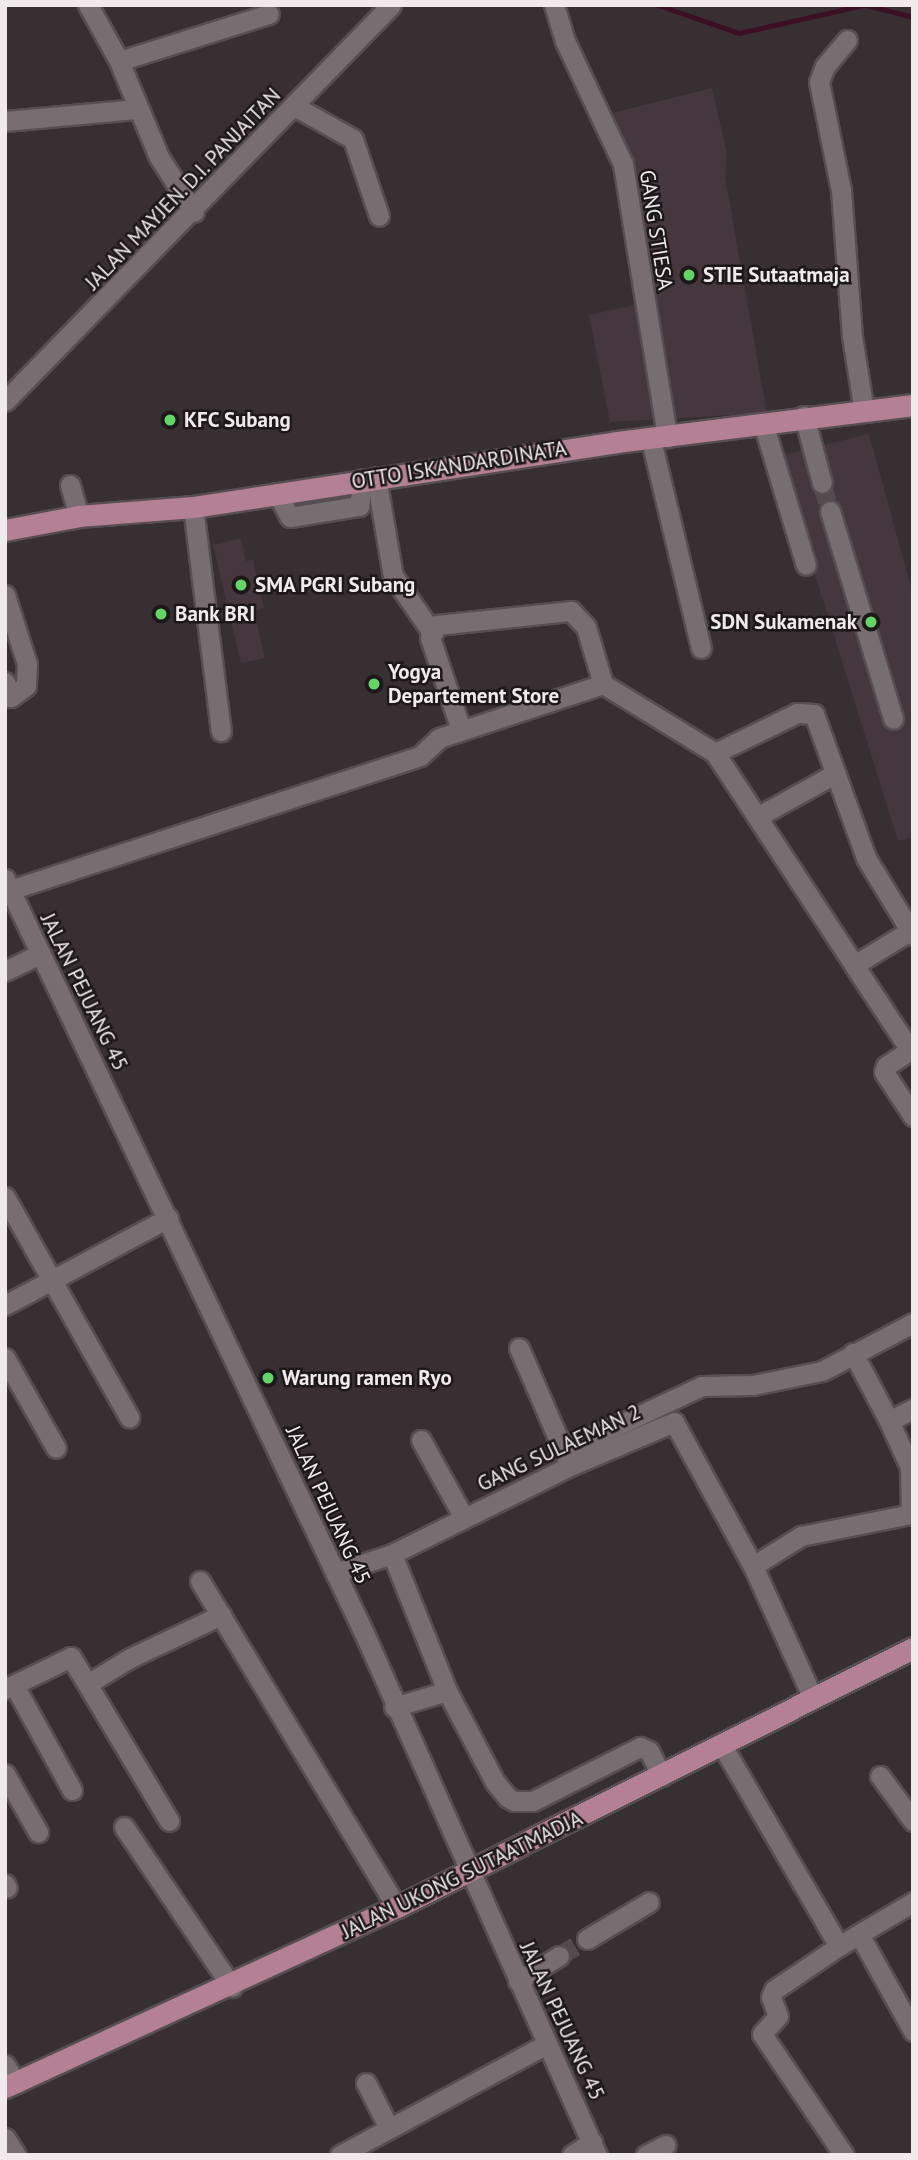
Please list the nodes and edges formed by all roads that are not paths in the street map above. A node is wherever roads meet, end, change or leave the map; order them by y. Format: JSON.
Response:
{"nodes":[{"id":1,"x":89,"y":5,"type":"edge"},
{"id":2,"x":391,"y":5,"type":"edge"},
{"id":3,"x":554,"y":5,"type":"edge"},
{"id":4,"x":269,"y":14,"type":"dead end"},
{"id":5,"x":847,"y":40,"type":"dead end"},
{"id":6,"x":119,"y":61,"type":"junction"},
{"id":7,"x":296,"y":107,"type":"junction"},
{"id":8,"x":138,"y":109,"type":"junction"},
{"id":9,"x":5,"y":121,"type":"edge"},
{"id":10,"x":194,"y":212,"type":"junction"},
{"id":11,"x":379,"y":216,"type":"dead end"},
{"id":12,"x":5,"y":401,"type":"edge"},
{"id":13,"x":913,"y":405,"type":"edge"},
{"id":14,"x":864,"y":412,"type":"junction"},
{"id":15,"x":804,"y":416,"type":"junction"},
{"id":16,"x":763,"y":423,"type":"junction"},
{"id":17,"x":659,"y":439,"type":"junction"},
{"id":18,"x":370,"y":478,"type":"junction"},
{"id":19,"x":822,"y":483,"type":"tunnel mouth"},
{"id":20,"x":70,"y":485,"type":"dead end"},
{"id":21,"x":193,"y":507,"type":"junction"},
{"id":22,"x":830,"y":511,"type":"tunnel mouth"},
{"id":23,"x":79,"y":516,"type":"junction"},
{"id":24,"x":5,"y":530,"type":"edge"},
{"id":25,"x":806,"y":565,"type":"dead end"},
{"id":26,"x":5,"y":594,"type":"edge"},
{"id":27,"x":431,"y":631,"type":"junction"},
{"id":28,"x":701,"y":648,"type":"dead end"},
{"id":29,"x":5,"y":682,"type":"edge"},
{"id":30,"x":603,"y":684,"type":"junction"},
{"id":31,"x":893,"y":719,"type":"dead end"},
{"id":32,"x":461,"y":730,"type":"junction"},
{"id":33,"x":221,"y":731,"type":"dead end"},
{"id":34,"x":715,"y":753,"type":"junction"},
{"id":35,"x":836,"y":773,"type":"junction"},
{"id":36,"x":757,"y":817,"type":"junction"},
{"id":37,"x":8,"y":885,"type":"edge"},
{"id":38,"x":912,"y":932,"type":"edge"},
{"id":39,"x":40,"y":954,"type":"junction"},
{"id":40,"x":854,"y":965,"type":"junction"},
{"id":41,"x":5,"y":971,"type":"edge"},
{"id":42,"x":912,"y":1050,"type":"edge"},
{"id":43,"x":913,"y":1116,"type":"edge"},
{"id":44,"x":5,"y":1197,"type":"edge"},
{"id":45,"x":169,"y":1218,"type":"junction"},
{"id":46,"x":53,"y":1282,"type":"junction"},
{"id":47,"x":5,"y":1305,"type":"edge"},
{"id":48,"x":913,"y":1323,"type":"edge"},
{"id":49,"x":519,"y":1348,"type":"dead end"},
{"id":50,"x":853,"y":1353,"type":"junction"},
{"id":51,"x":5,"y":1358,"type":"edge"},
{"id":52,"x":913,"y":1409,"type":"edge"},
{"id":53,"x":129,"y":1417,"type":"dead end"},
{"id":54,"x":889,"y":1421,"type":"junction"},
{"id":55,"x":421,"y":1440,"type":"dead end"},
{"id":56,"x":56,"y":1448,"type":"dead end"},
{"id":57,"x":567,"y":1458,"type":"junction"},
{"id":58,"x":912,"y":1517,"type":"edge"},
{"id":59,"x":464,"y":1518,"type":"junction"},
{"id":60,"x":392,"y":1554,"type":"junction"},
{"id":61,"x":752,"y":1566,"type":"junction"},
{"id":62,"x":335,"y":1573,"type":"junction"},
{"id":63,"x":200,"y":1581,"type":"dead end"},
{"id":64,"x":221,"y":1615,"type":"junction"},
{"id":65,"x":913,"y":1648,"type":"edge"},
{"id":66,"x":89,"y":1683,"type":"junction"},
{"id":67,"x":10,"y":1687,"type":"edge"},
{"id":68,"x":447,"y":1690,"type":"junction"},
{"id":69,"x":812,"y":1696,"type":"junction"},
{"id":70,"x":394,"y":1707,"type":"junction"},
{"id":71,"x":723,"y":1747,"type":"junction"},
{"id":72,"x":5,"y":1774,"type":"edge"},
{"id":73,"x":662,"y":1776,"type":"junction"},
{"id":74,"x":880,"y":1776,"type":"dead end"},
{"id":75,"x":72,"y":1790,"type":"dead end"},
{"id":76,"x":169,"y":1821,"type":"dead end"},
{"id":77,"x":913,"y":1821,"type":"edge"},
{"id":78,"x":124,"y":1827,"type":"dead end"},
{"id":79,"x":38,"y":1832,"type":"dead end"},
{"id":80,"x":469,"y":1871,"type":"junction"},
{"id":81,"x":649,"y":1902,"type":"dead end"},
{"id":82,"x":913,"y":1902,"type":"edge"},
{"id":83,"x":397,"y":1907,"type":"junction"},
{"id":84,"x":859,"y":1934,"type":"junction"},
{"id":85,"x":587,"y":1939,"type":"tunnel mouth"},
{"id":86,"x":839,"y":1947,"type":"junction"},
{"id":87,"x":559,"y":1956,"type":"tunnel mouth"},
{"id":88,"x":518,"y":1981,"type":"junction"},
{"id":89,"x":232,"y":1987,"type":"junction"},
{"id":90,"x":912,"y":2028,"type":"edge"},
{"id":91,"x":547,"y":2044,"type":"junction"},
{"id":92,"x":9,"y":2079,"type":"edge"},
{"id":93,"x":366,"y":2083,"type":"dead end"},
{"id":94,"x":389,"y":2129,"type":"junction"},
{"id":95,"x":5,"y":2138,"type":"edge"},
{"id":96,"x":666,"y":2145,"type":"dead end"},
{"id":97,"x":595,"y":2148,"type":"edge"},
{"id":98,"x":16,"y":2155,"type":"edge"},
{"id":99,"x":340,"y":2155,"type":"edge"},
{"id":100,"x":572,"y":2155,"type":"edge"},
{"id":101,"x":646,"y":2155,"type":"edge"},
{"id":102,"x":844,"y":2155,"type":"edge"}],
"edges":[{"from":1,"to":6,"type":"street"},
{"from":2,"to":7,"type":"street","name":"JALAN MAYJEN. D.I. PANJAITAN"},
{"from":3,"to":17,"type":"street","name":"GANG STIESA"},
{"from":4,"to":6,"type":"street"},
{"from":5,"to":14,"type":"street"},
{"from":6,"to":8,"type":"street"},
{"from":7,"to":10,"type":"street","name":"JALAN MAYJEN. D.I. PANJAITAN"},
{"from":7,"to":11,"type":"street"},
{"from":8,"to":9,"type":"street"},
{"from":8,"to":10,"type":"street"},
{"from":10,"to":12,"type":"street","name":"JALAN MAYJEN. D.I. PANJAITAN"},
{"from":13,"to":14,"type":"main road","name":"OTTO ISKANDARDINATA"},
{"from":14,"to":15,"type":"main road","name":"OTTO ISKANDARDINATA"},
{"from":15,"to":16,"type":"main road","name":"OTTO ISKANDARDINATA"},
{"from":15,"to":19,"type":"street"},
{"from":16,"to":17,"type":"main road","name":"OTTO ISKANDARDINATA"},
{"from":16,"to":25,"type":"street"},
{"from":17,"to":18,"type":"main road","name":"OTTO ISKANDARDINATA"},
{"from":17,"to":28,"type":"street","name":"GANG STIESA"},
{"from":18,"to":21,"type":"main road","name":"OTTO ISKANDARDINATA"},
{"from":18,"to":27,"type":"street"},
{"from":20,"to":23,"type":"street"},
{"from":21,"to":23,"type":"main road","name":"OTTO ISKANDARDINATA"},
{"from":21,"to":33,"type":"street"},
{"from":22,"to":31,"type":"street"},
{"from":23,"to":24,"type":"main road","name":"OTTO ISKANDARDINATA"},
{"from":26,"to":29,"type":"street"},
{"from":27,"to":30,"type":"street"},
{"from":27,"to":32,"type":"street"},
{"from":30,"to":32,"type":"street"},
{"from":30,"to":34,"type":"street"},
{"from":32,"to":37,"type":"street"},
{"from":34,"to":35,"type":"street"},
{"from":34,"to":36,"type":"street"},
{"from":35,"to":36,"type":"street"},
{"from":35,"to":38,"type":"street"},
{"from":36,"to":40,"type":"street"},
{"from":37,"to":39,"type":"street","name":"JALAN PEJUANG 45"},
{"from":38,"to":40,"type":"street"},
{"from":39,"to":41,"type":"street"},
{"from":39,"to":45,"type":"street","name":"JALAN PEJUANG 45"},
{"from":40,"to":42,"type":"street"},
{"from":42,"to":43,"type":"street"},
{"from":44,"to":46,"type":"street"},
{"from":45,"to":46,"type":"street"},
{"from":45,"to":62,"type":"street","name":"JALAN PEJUANG 45"},
{"from":46,"to":47,"type":"street"},
{"from":46,"to":53,"type":"street"},
{"from":48,"to":50,"type":"street"},
{"from":49,"to":57,"type":"street"},
{"from":50,"to":54,"type":"street"},
{"from":50,"to":57,"type":"street"},
{"from":51,"to":56,"type":"street"},
{"from":52,"to":54,"type":"street"},
{"from":54,"to":58,"type":"street"},
{"from":55,"to":59,"type":"street"},
{"from":57,"to":59,"type":"street","name":"GANG SULAEMAN 2"},
{"from":57,"to":61,"type":"street","name":"GANG SULAEMAN 2"},
{"from":58,"to":61,"type":"street"},
{"from":59,"to":60,"type":"street","name":"GANG SULAEMAN 2"},
{"from":60,"to":62,"type":"street","name":"GANG SULAEMAN 2"},
{"from":60,"to":68,"type":"street"},
{"from":61,"to":69,"type":"street","name":"GANG SULAEMAN 2"},
{"from":62,"to":70,"type":"street","name":"JALAN PEJUANG 45"},
{"from":63,"to":64,"type":"street"},
{"from":64,"to":66,"type":"street"},
{"from":64,"to":83,"type":"street"},
{"from":65,"to":69,"type":"main road","name":"JALAN UKONG SUTAATMADJA"},
{"from":66,"to":67,"type":"street"},
{"from":66,"to":76,"type":"street"},
{"from":67,"to":75,"type":"street"},
{"from":68,"to":70,"type":"street"},
{"from":68,"to":73,"type":"street"},
{"from":69,"to":71,"type":"main road","name":"JALAN UKONG SUTAATMADJA"},
{"from":70,"to":80,"type":"street","name":"JALAN PEJUANG 45"},
{"from":71,"to":73,"type":"main road","name":"JALAN UKONG SUTAATMADJA"},
{"from":71,"to":86,"type":"street"},
{"from":72,"to":79,"type":"street"},
{"from":73,"to":80,"type":"main road","name":"JALAN UKONG SUTAATMADJA"},
{"from":74,"to":77,"type":"street"},
{"from":78,"to":89,"type":"street"},
{"from":80,"to":83,"type":"main road","name":"JALAN UKONG SUTAATMADJA"},
{"from":80,"to":88,"type":"street","name":"JALAN PEJUANG 45"},
{"from":81,"to":85,"type":"street"},
{"from":82,"to":84,"type":"street"},
{"from":83,"to":89,"type":"main road","name":"JALAN UKONG SUTAATMADJA"},
{"from":84,"to":86,"type":"street"},
{"from":84,"to":90,"type":"street"},
{"from":86,"to":102,"type":"street"},
{"from":87,"to":88,"type":"street"},
{"from":88,"to":91,"type":"street","name":"JALAN PEJUANG 45"},
{"from":89,"to":92,"type":"main road","name":"JALAN UKONG SUTAATMADJA"},
{"from":91,"to":94,"type":"street"},
{"from":91,"to":97,"type":"street","name":"JALAN PEJUANG 45"},
{"from":93,"to":94,"type":"street"},
{"from":94,"to":99,"type":"street"},
{"from":95,"to":98,"type":"street"},
{"from":96,"to":101,"type":"street"},
{"from":97,"to":100,"type":"street"}]}
